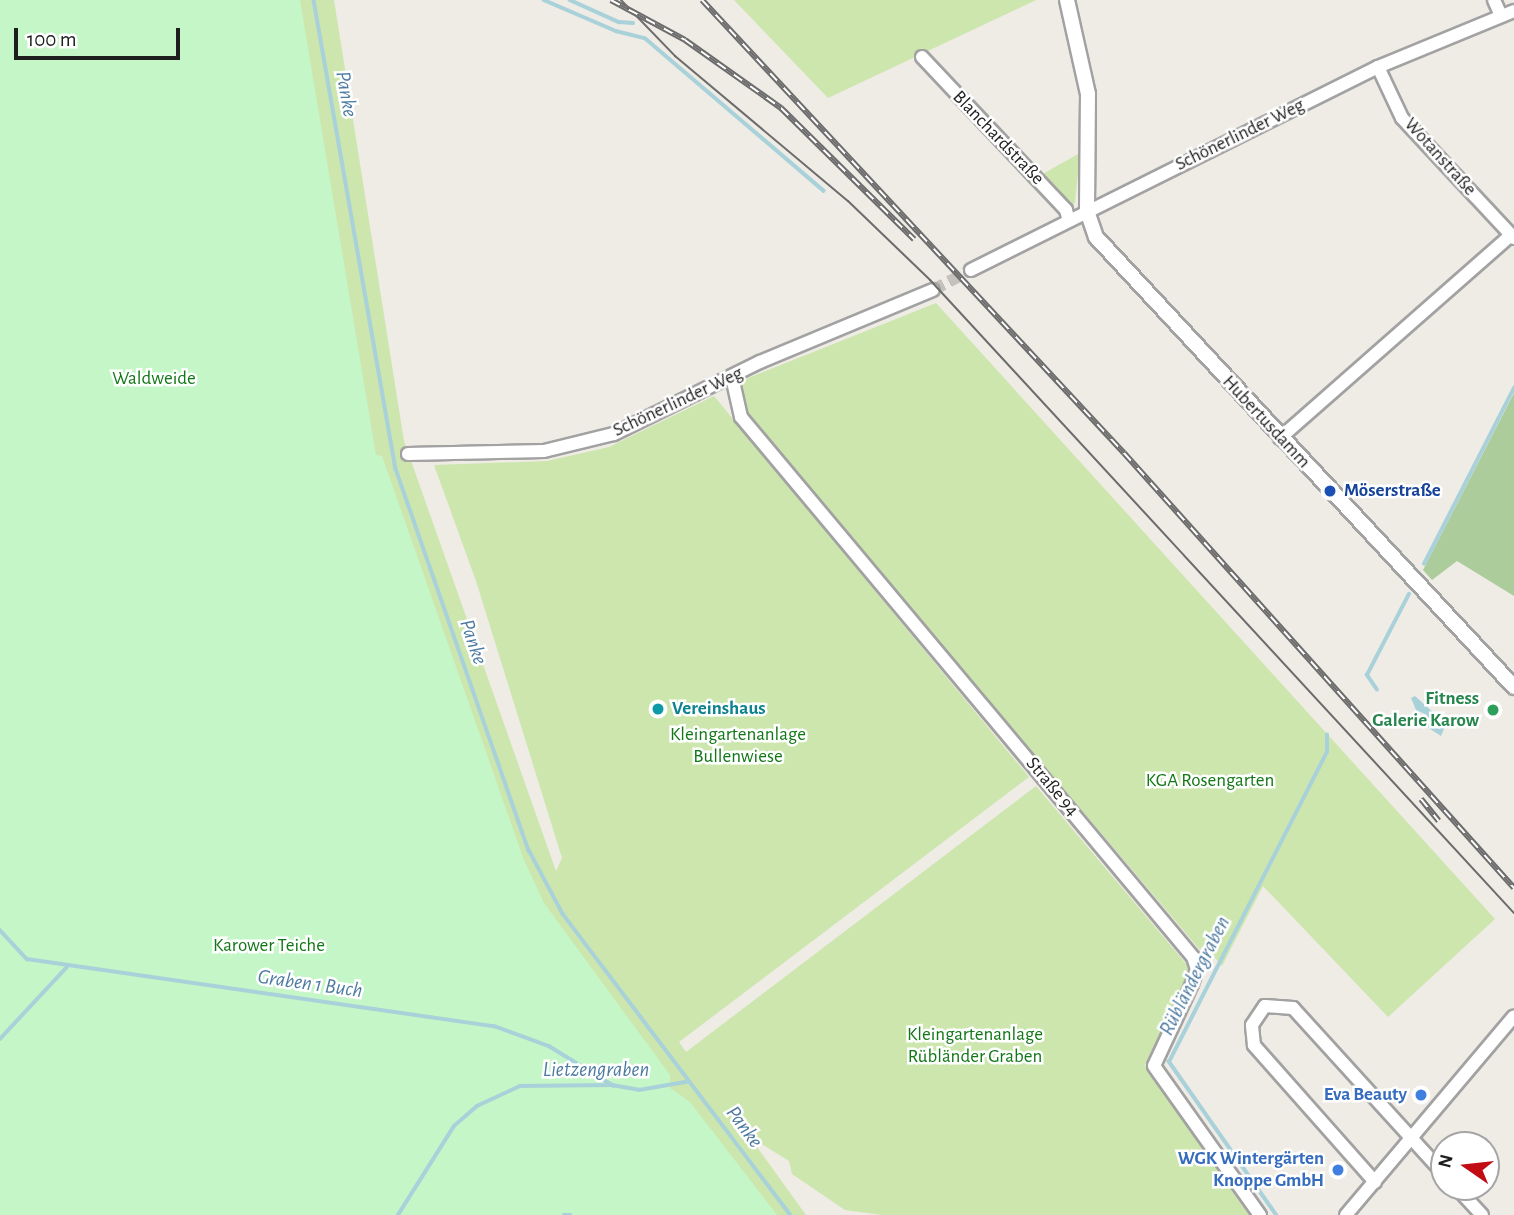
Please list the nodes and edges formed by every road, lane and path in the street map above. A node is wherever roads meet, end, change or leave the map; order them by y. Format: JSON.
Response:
{"nodes":[{"id":1,"x":1067,"y":0,"type":"edge"},
{"id":2,"x":1494,"y":0,"type":"edge"},
{"id":3,"x":1514,"y":11,"type":"edge"},
{"id":4,"x":1501,"y":16,"type":"junction"},
{"id":5,"x":922,"y":57,"type":"dead end"},
{"id":6,"x":1378,"y":67,"type":"junction"},
{"id":7,"x":1087,"y":211,"type":"junction"},
{"id":8,"x":1069,"y":221,"type":"junction"},
{"id":9,"x":1513,"y":237,"type":"edge"},
{"id":10,"x":971,"y":270,"type":"tunnel mouth"},
{"id":11,"x":933,"y":290,"type":"tunnel mouth"},
{"id":12,"x":732,"y":377,"type":"junction"},
{"id":13,"x":1280,"y":438,"type":"junction"},
{"id":14,"x":408,"y":454,"type":"dead end"},
{"id":15,"x":1514,"y":687,"type":"edge"},
{"id":16,"x":1514,"y":1016,"type":"edge"},
{"id":17,"x":1412,"y":1139,"type":"junction"},
{"id":18,"x":1430,"y":1159,"type":"edge"},
{"id":19,"x":1375,"y":1182,"type":"junction"},
{"id":20,"x":1469,"y":1201,"type":"edge"},
{"id":21,"x":1260,"y":1215,"type":"edge"},
{"id":22,"x":1346,"y":1215,"type":"edge"},
{"id":23,"x":1482,"y":1215,"type":"edge"}],
"edges":[{"from":1,"to":7,"type":"street"},
{"from":2,"to":4,"type":"street"},
{"from":3,"to":4,"type":"street","name":"Schönerlinder Weg"},
{"from":4,"to":6,"type":"street","name":"Schönerlinder Weg"},
{"from":5,"to":8,"type":"street","name":"Blanchardstraße"},
{"from":6,"to":7,"type":"street","name":"Schönerlinder Weg"},
{"from":6,"to":9,"type":"street","name":"Wotanstraße"},
{"from":7,"to":8,"type":"street","name":"Schönerlinder Weg"},
{"from":7,"to":13,"type":"street","name":"Hubertusdamm"},
{"from":8,"to":10,"type":"street","name":"Schönerlinder Weg"},
{"from":9,"to":13,"type":"street"},
{"from":11,"to":12,"type":"street","name":"Schönerlinder Weg"},
{"from":12,"to":14,"type":"street","name":"Schönerlinder Weg"},
{"from":12,"to":21,"type":"street","name":"Straße 94"},
{"from":13,"to":15,"type":"street","name":"Hubertusdamm"},
{"from":16,"to":17,"type":"street"},
{"from":17,"to":18,"type":"street"},
{"from":17,"to":19,"type":"street"},
{"from":17,"to":19,"type":"street"},
{"from":19,"to":22,"type":"street"},
{"from":20,"to":23,"type":"street"}]}
